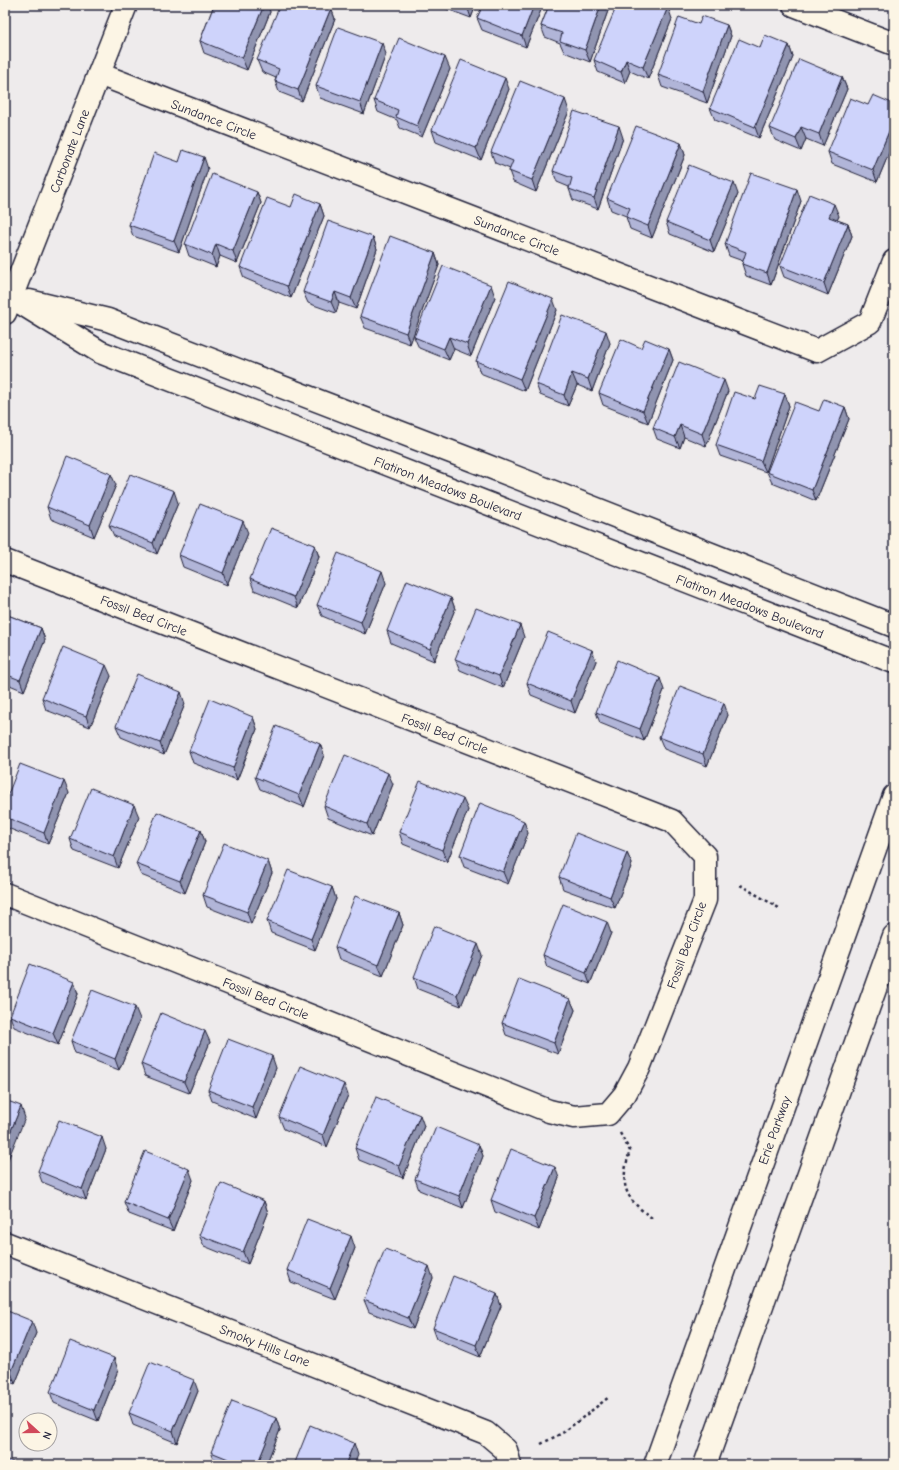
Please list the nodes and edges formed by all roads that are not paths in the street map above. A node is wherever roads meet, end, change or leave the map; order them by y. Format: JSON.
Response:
{"nodes":[{"id":1,"x":126,"y":5,"type":"edge"},
{"id":2,"x":794,"y":5,"type":"edge"},
{"id":3,"x":894,"y":44,"type":"edge"},
{"id":4,"x":99,"y":74,"type":"junction"},
{"id":5,"x":894,"y":261,"type":"edge"},
{"id":6,"x":7,"y":301,"type":"edge"},
{"id":7,"x":5,"y":561,"type":"edge"},
{"id":8,"x":894,"y":626,"type":"edge"},
{"id":9,"x":894,"y":662,"type":"edge"},
{"id":10,"x":894,"y":796,"type":"edge"},
{"id":11,"x":5,"y":894,"type":"edge"},
{"id":12,"x":894,"y":936,"type":"edge"},
{"id":13,"x":5,"y":1243,"type":"edge"},
{"id":14,"x":510,"y":1465,"type":"edge"},
{"id":15,"x":655,"y":1465,"type":"edge"},
{"id":16,"x":705,"y":1465,"type":"edge"}],
"edges":[{"from":1,"to":4,"type":"street","name":"Carbonate Lane"},
{"from":2,"to":3,"type":"street"},
{"from":4,"to":5,"type":"street","name":"Sundance Circle"},
{"from":4,"to":6,"type":"street","name":"Carbonate Lane"},
{"from":6,"to":8,"type":"street"},
{"from":6,"to":9,"type":"street","name":"Flatiron Meadows Boulevard"},
{"from":7,"to":11,"type":"street","name":"Fossil Bed Circle"},
{"from":10,"to":15,"type":"street","name":"Erie Parkway"},
{"from":12,"to":16,"type":"street"},
{"from":13,"to":14,"type":"street","name":"Smoky Hills Lane"}]}
